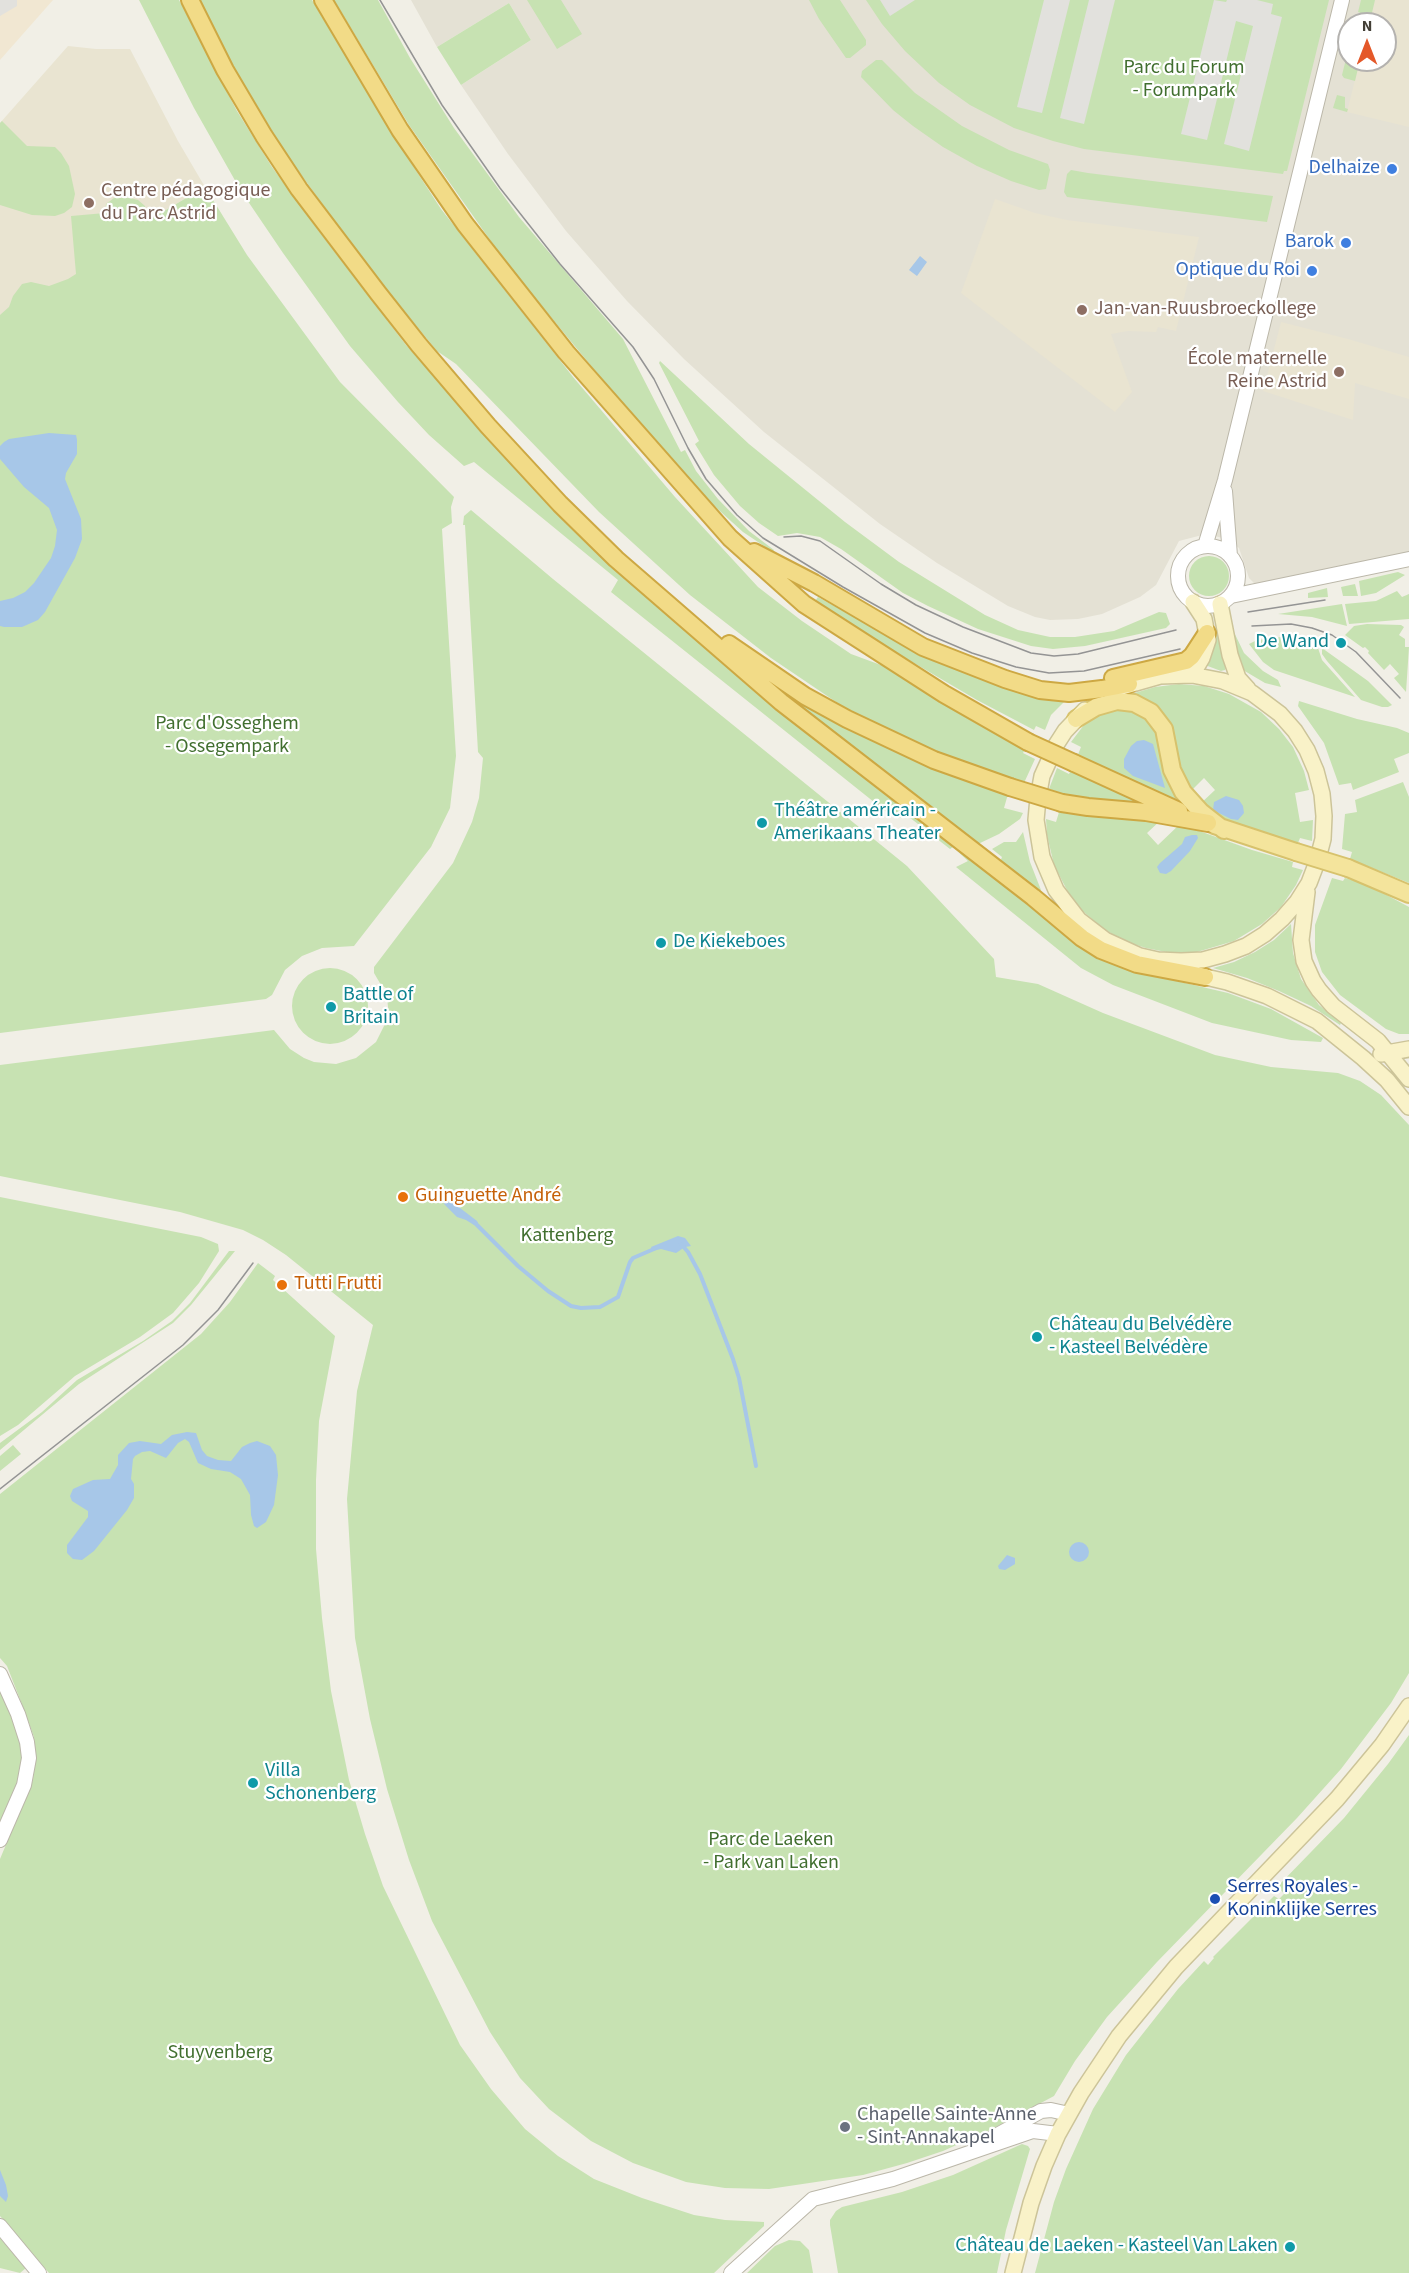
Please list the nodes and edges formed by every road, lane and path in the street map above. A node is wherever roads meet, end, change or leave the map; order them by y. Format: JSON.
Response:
{"nodes":[{"id":1,"x":190,"y":0,"type":"edge"},
{"id":2,"x":323,"y":0,"type":"edge"},
{"id":3,"x":1342,"y":0,"type":"edge"},
{"id":4,"x":534,"y":474,"type":"junction"},
{"id":5,"x":1225,"y":480,"type":"junction"},
{"id":6,"x":730,"y":538,"type":"junction"},
{"id":7,"x":1205,"y":546,"type":"junction"},
{"id":8,"x":1230,"y":555,"type":"junction"},
{"id":9,"x":1409,"y":559,"type":"edge"},
{"id":10,"x":1225,"y":600,"type":"junction"},
{"id":11,"x":1193,"y":602,"type":"junction"},
{"id":12,"x":1208,"y":633,"type":"junction"},
{"id":13,"x":988,"y":673,"type":"junction"},
{"id":14,"x":1192,"y":675,"type":"junction"},
{"id":15,"x":1129,"y":684,"type":"junction"},
{"id":16,"x":1252,"y":693,"type":"junction"},
{"id":17,"x":1076,"y":719,"type":"junction"},
{"id":18,"x":1208,"y":823,"type":"junction"},
{"id":19,"x":1224,"y":830,"type":"junction"},
{"id":20,"x":1309,"y":883,"type":"junction"},
{"id":21,"x":1409,"y":894,"type":"edge"},
{"id":22,"x":1033,"y":897,"type":"junction"},
{"id":23,"x":1079,"y":920,"type":"junction"},
{"id":24,"x":1136,"y":954,"type":"junction"},
{"id":25,"x":1205,"y":976,"type":"junction"},
{"id":26,"x":1409,"y":1048,"type":"edge"},
{"id":27,"x":1388,"y":1053,"type":"junction"},
{"id":28,"x":1363,"y":1058,"type":"junction"},
{"id":29,"x":1409,"y":1079,"type":"edge"},
{"id":30,"x":1409,"y":1107,"type":"edge"},
{"id":31,"x":0,"y":1674,"type":"edge"},
{"id":32,"x":1409,"y":1706,"type":"edge"},
{"id":33,"x":0,"y":1840,"type":"edge"},
{"id":34,"x":1069,"y":2114,"type":"junction"},
{"id":35,"x":1058,"y":2134,"type":"junction"},
{"id":36,"x":967,"y":2153,"type":"junction"},
{"id":37,"x":0,"y":2226,"type":"edge"},
{"id":38,"x":39,"y":2273,"type":"edge"},
{"id":39,"x":732,"y":2273,"type":"edge"},
{"id":40,"x":1013,"y":2273,"type":"edge"}],
"edges":[{"from":1,"to":4,"type":"highway"},
{"from":2,"to":6,"type":"highway"},
{"from":3,"to":5,"type":"street"},
{"from":4,"to":18,"type":"highway","bridge":true},
{"from":4,"to":22,"type":"highway"},
{"from":5,"to":7,"type":"street"},
{"from":5,"to":8,"type":"street"},
{"from":6,"to":13,"type":"highway"},
{"from":6,"to":18,"type":"highway","bridge":true},
{"from":7,"to":8,"type":"street"},
{"from":7,"to":11,"type":"street"},
{"from":8,"to":10,"type":"street"},
{"from":9,"to":10,"type":"street"},
{"from":10,"to":11,"type":"street"},
{"from":10,"to":16,"type":"main road"},
{"from":11,"to":12,"type":"main road"},
{"from":12,"to":13,"type":"highway"},
{"from":12,"to":14,"type":"main road"},
{"from":13,"to":15,"type":"highway"},
{"from":14,"to":15,"type":"main road"},
{"from":14,"to":16,"type":"main road"},
{"from":15,"to":17,"type":"main road"},
{"from":16,"to":20,"type":"main road"},
{"from":17,"to":19,"type":"main road"},
{"from":17,"to":23,"type":"main road"},
{"from":18,"to":19,"type":"main road"},
{"from":19,"to":21,"type":"main road","bridge":true},
{"from":20,"to":24,"type":"main road"},
{"from":20,"to":27,"type":"main road"},
{"from":22,"to":23,"type":"highway"},
{"from":22,"to":25,"type":"highway"},
{"from":23,"to":24,"type":"main road"},
{"from":24,"to":25,"type":"main road"},
{"from":25,"to":28,"type":"main road"},
{"from":26,"to":27,"type":"main road"},
{"from":27,"to":28,"type":"main road"},
{"from":27,"to":29,"type":"main road"},
{"from":28,"to":30,"type":"main road"},
{"from":31,"to":33,"type":"street"},
{"from":32,"to":34,"type":"main road"},
{"from":34,"to":35,"type":"main road"},
{"from":34,"to":36,"type":"street"},
{"from":35,"to":36,"type":"street"},
{"from":35,"to":40,"type":"main road"},
{"from":36,"to":39,"type":"street"},
{"from":37,"to":38,"type":"street"}]}
